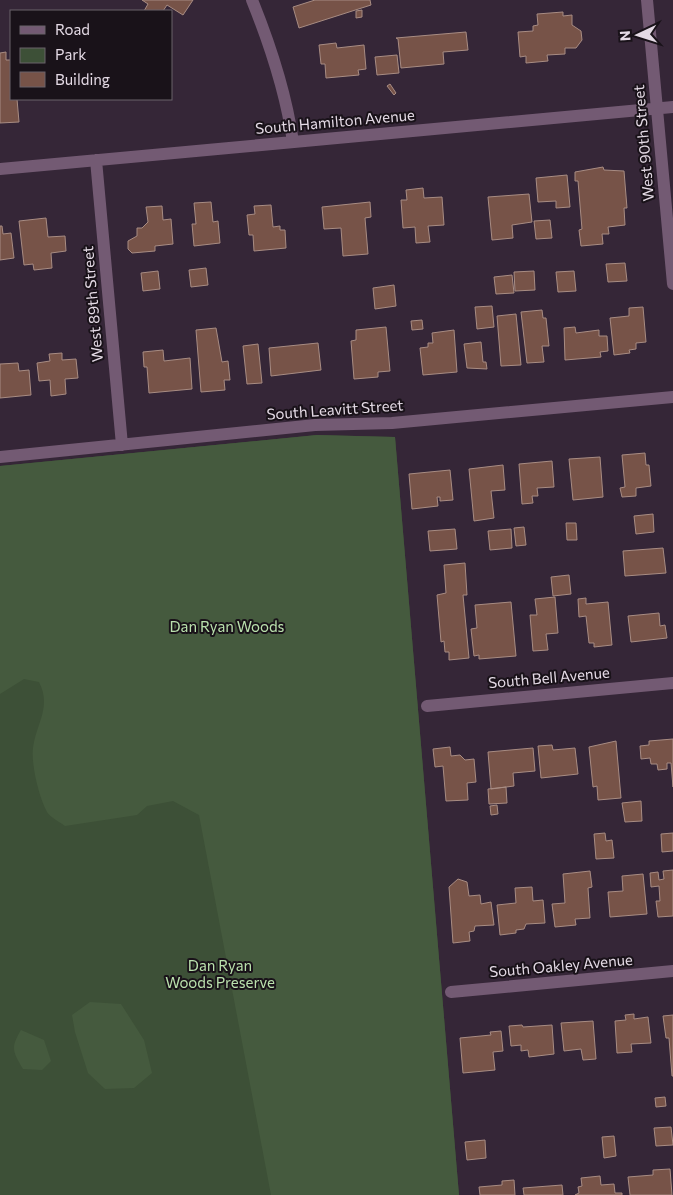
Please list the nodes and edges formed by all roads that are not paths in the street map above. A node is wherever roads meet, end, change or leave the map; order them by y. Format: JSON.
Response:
{"nodes":[{"id":1,"x":252,"y":0,"type":"edge"},
{"id":2,"x":646,"y":0,"type":"edge"},
{"id":3,"x":673,"y":107,"type":"edge"},
{"id":4,"x":657,"y":109,"type":"junction"},
{"id":5,"x":293,"y":142,"type":"junction"},
{"id":6,"x":96,"y":160,"type":"junction"},
{"id":7,"x":0,"y":169,"type":"edge"},
{"id":8,"x":673,"y":284,"type":"edge"},
{"id":9,"x":673,"y":397,"type":"edge"},
{"id":10,"x":122,"y":445,"type":"junction"},
{"id":11,"x":0,"y":458,"type":"edge"},
{"id":12,"x":673,"y":683,"type":"edge"},
{"id":13,"x":427,"y":706,"type":"dead end"},
{"id":14,"x":673,"y":971,"type":"edge"},
{"id":15,"x":451,"y":992,"type":"dead end"}],
"edges":[{"from":1,"to":5,"type":"street"},
{"from":2,"to":4,"type":"street","name":"West 90th Street"},
{"from":3,"to":4,"type":"street","name":"South Hamilton Avenue"},
{"from":4,"to":5,"type":"street","name":"South Hamilton Avenue"},
{"from":4,"to":8,"type":"street","name":"West 90th Street"},
{"from":5,"to":6,"type":"street","name":"South Hamilton Avenue"},
{"from":6,"to":7,"type":"street","name":"South Hamilton Avenue"},
{"from":6,"to":10,"type":"street","name":"West 89th Street"},
{"from":9,"to":10,"type":"street","name":"South Leavitt Street"},
{"from":10,"to":11,"type":"street","name":"South Leavitt Street"},
{"from":12,"to":13,"type":"street","name":"South Bell Avenue"},
{"from":14,"to":15,"type":"street","name":"South Oakley Avenue"}]}
